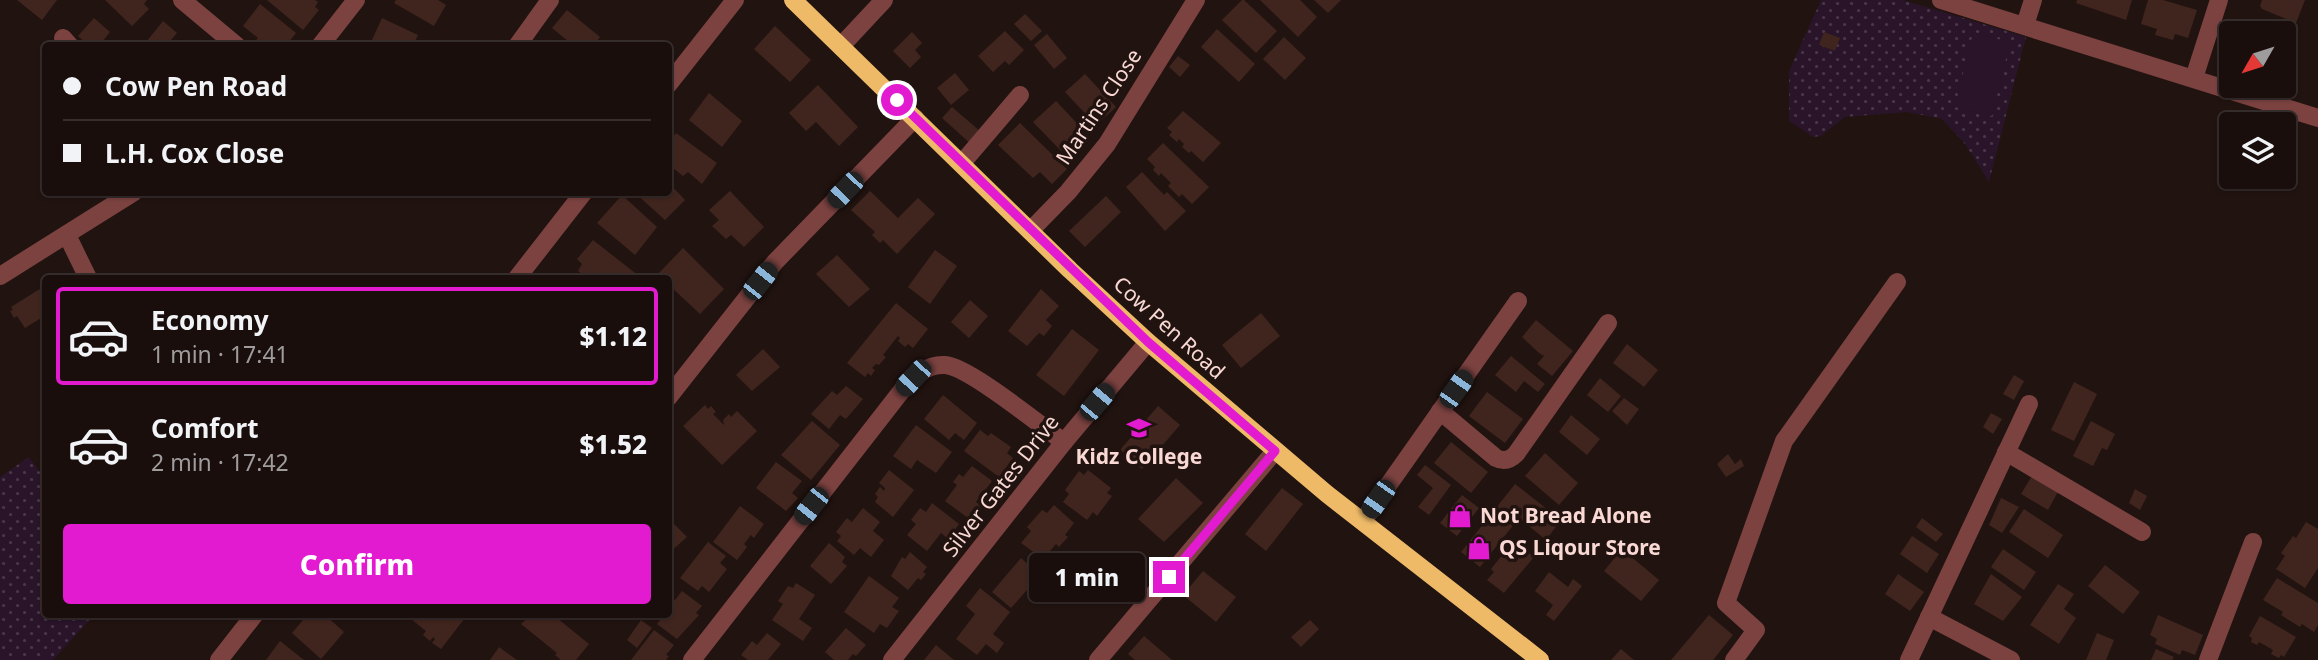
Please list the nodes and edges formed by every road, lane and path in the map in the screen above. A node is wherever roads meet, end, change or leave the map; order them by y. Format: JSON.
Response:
{"nodes":[{"id":1,"x":182,"y":0,"type":"edge"},
{"id":2,"x":356,"y":0,"type":"edge"},
{"id":3,"x":550,"y":0,"type":"edge"},
{"id":4,"x":735,"y":0,"type":"edge"},
{"id":5,"x":793,"y":0,"type":"edge"},
{"id":6,"x":884,"y":0,"type":"edge"},
{"id":7,"x":1196,"y":0,"type":"edge"},
{"id":8,"x":1941,"y":0,"type":"edge"},
{"id":9,"x":2033,"y":0,"type":"edge"},
{"id":10,"x":2219,"y":0,"type":"edge"},
{"id":11,"x":2025,"y":25,"type":"junction"},
{"id":12,"x":232,"y":42,"type":"edge"},
{"id":13,"x":323,"y":42,"type":"edge"},
{"id":14,"x":520,"y":42,"type":"edge"},
{"id":15,"x":841,"y":46,"type":"junction"},
{"id":16,"x":2194,"y":78,"type":"junction"},
{"id":17,"x":672,"y":80,"type":"edge"},
{"id":18,"x":1020,"y":95,"type":"dead end"},
{"id":19,"x":915,"y":118,"type":"junction"},
{"id":20,"x":2318,"y":118,"type":"edge"},
{"id":21,"x":962,"y":163,"type":"junction"},
{"id":22,"x":128,"y":196,"type":"edge"},
{"id":23,"x":581,"y":196,"type":"edge"},
{"id":24,"x":1030,"y":231,"type":"junction"},
{"id":25,"x":67,"y":234,"type":"junction"},
{"id":26,"x":87,"y":275,"type":"edge"},
{"id":27,"x":519,"y":275,"type":"edge"},
{"id":28,"x":0,"y":276,"type":"edge"},
{"id":29,"x":1897,"y":282,"type":"dead end"},
{"id":30,"x":1518,"y":301,"type":"dead end"},
{"id":31,"x":1608,"y":323,"type":"dead end"},
{"id":32,"x":1148,"y":342,"type":"junction"},
{"id":33,"x":672,"y":393,"type":"edge"},
{"id":34,"x":2029,"y":404,"type":"dead end"},
{"id":35,"x":1440,"y":411,"type":"junction"},
{"id":36,"x":1064,"y":442,"type":"junction"},
{"id":37,"x":1275,"y":451,"type":"junction"},
{"id":38,"x":2006,"y":452,"type":"junction"},
{"id":39,"x":1363,"y":521,"type":"junction"},
{"id":40,"x":2143,"y":532,"type":"dead end"},
{"id":41,"x":2253,"y":542,"type":"dead end"},
{"id":42,"x":1929,"y":617,"type":"junction"},
{"id":43,"x":252,"y":618,"type":"edge"},
{"id":44,"x":1534,"y":658,"type":"edge"},
{"id":45,"x":219,"y":660,"type":"edge"},
{"id":46,"x":692,"y":660,"type":"edge"},
{"id":47,"x":892,"y":660,"type":"edge"},
{"id":48,"x":1098,"y":660,"type":"edge"},
{"id":49,"x":1734,"y":660,"type":"edge"},
{"id":50,"x":1909,"y":660,"type":"edge"},
{"id":51,"x":2011,"y":660,"type":"edge"},
{"id":52,"x":2208,"y":660,"type":"edge"}],
"edges":[{"from":1,"to":12,"type":"street"},
{"from":2,"to":13,"type":"street"},
{"from":3,"to":14,"type":"street"},
{"from":4,"to":17,"type":"street"},
{"from":5,"to":15,"type":"main road","name":"Cow Pen Road"},
{"from":6,"to":15,"type":"street"},
{"from":7,"to":24,"type":"street","name":"Martins Close"},
{"from":8,"to":11,"type":"street"},
{"from":9,"to":11,"type":"street"},
{"from":10,"to":16,"type":"street"},
{"from":11,"to":16,"type":"street"},
{"from":15,"to":19,"type":"main road","name":"Cow Pen Road"},
{"from":16,"to":20,"type":"street"},
{"from":18,"to":21,"type":"street"},
{"from":19,"to":21,"type":"main road","name":"Cow Pen Road"},
{"from":19,"to":33,"type":"street"},
{"from":21,"to":24,"type":"main road","name":"Cow Pen Road"},
{"from":22,"to":25,"type":"street"},
{"from":23,"to":27,"type":"street"},
{"from":24,"to":32,"type":"main road","name":"Cow Pen Road"},
{"from":25,"to":26,"type":"street"},
{"from":25,"to":28,"type":"street"},
{"from":29,"to":49,"type":"street"},
{"from":30,"to":35,"type":"street"},
{"from":31,"to":35,"type":"street"},
{"from":32,"to":36,"type":"street","name":"Silver Gates Drive"},
{"from":32,"to":37,"type":"main road","name":"Cow Pen Road"},
{"from":34,"to":38,"type":"street"},
{"from":35,"to":39,"type":"street"},
{"from":36,"to":46,"type":"street"},
{"from":36,"to":47,"type":"street","name":"Silver Gates Drive"},
{"from":37,"to":39,"type":"main road","name":"Cow Pen Road"},
{"from":37,"to":48,"type":"street"},
{"from":38,"to":40,"type":"street"},
{"from":38,"to":42,"type":"street"},
{"from":39,"to":44,"type":"main road","name":"Cow Pen Road"},
{"from":41,"to":52,"type":"street"},
{"from":42,"to":50,"type":"street"},
{"from":42,"to":51,"type":"street"},
{"from":43,"to":45,"type":"street"}]}
